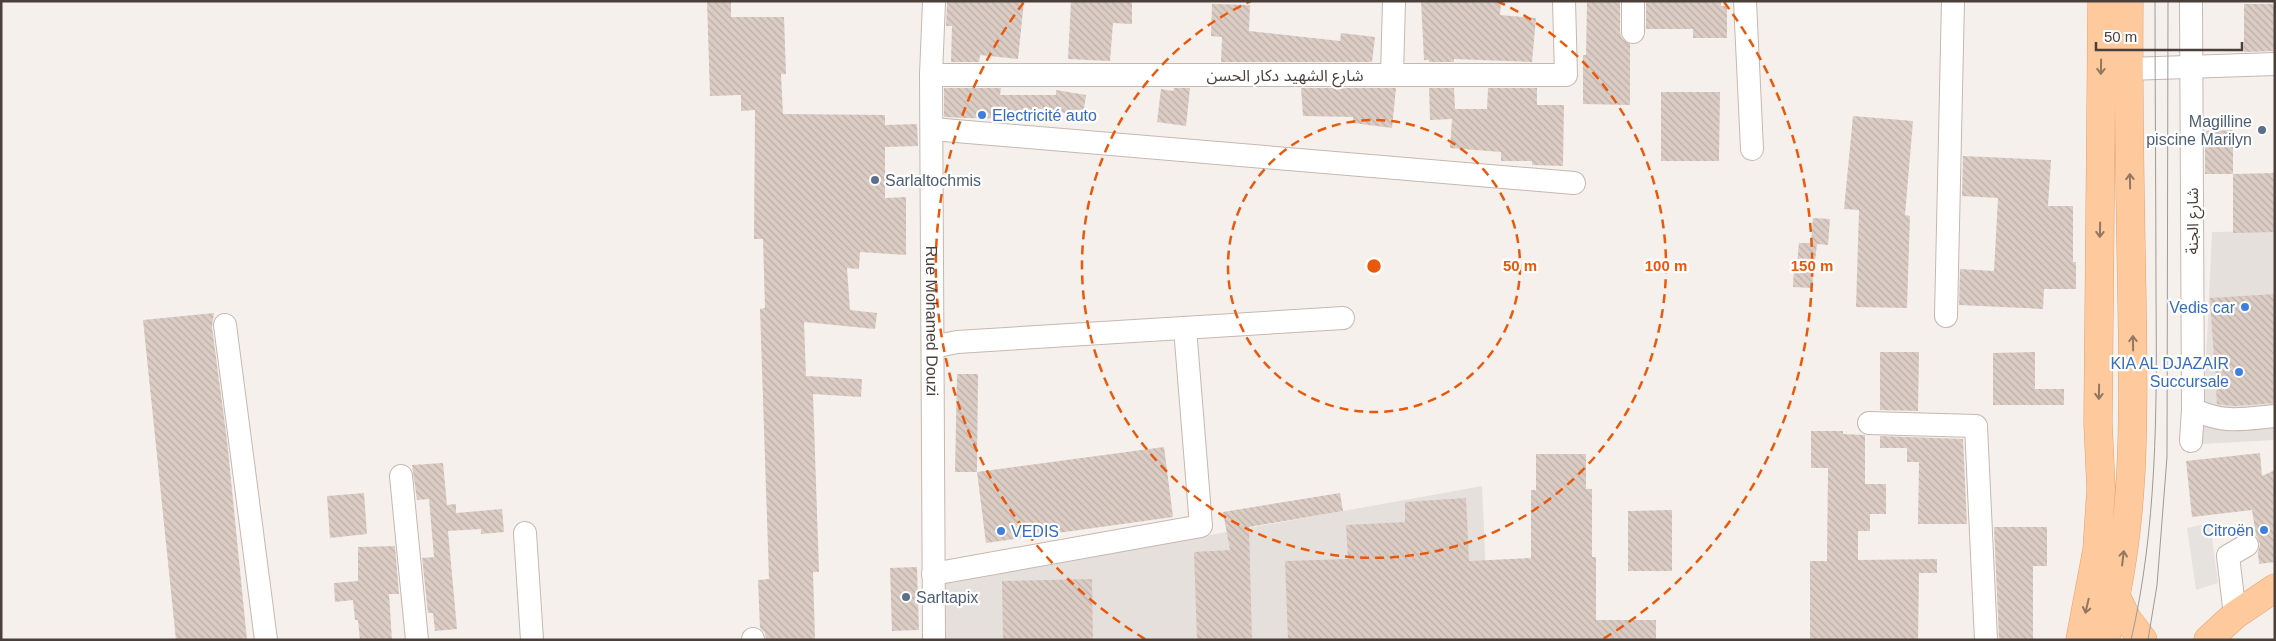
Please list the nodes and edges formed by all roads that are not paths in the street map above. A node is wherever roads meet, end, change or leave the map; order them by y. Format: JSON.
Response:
{"nodes":[{"id":1,"x":934,"y":1,"type":"edge"},
{"id":2,"x":1394,"y":1,"type":"edge"},
{"id":3,"x":1564,"y":1,"type":"edge"},
{"id":4,"x":1633,"y":1,"type":"edge"},
{"id":5,"x":1745,"y":1,"type":"edge"},
{"id":6,"x":1953,"y":1,"type":"edge"},
{"id":7,"x":2102,"y":1,"type":"edge"},
{"id":8,"x":2128,"y":1,"type":"edge"},
{"id":9,"x":2191,"y":1,"type":"edge"},
{"id":10,"x":1633,"y":32,"type":"dead end"},
{"id":11,"x":2275,"y":64,"type":"edge"},
{"id":12,"x":2192,"y":68,"type":"junction"},
{"id":13,"x":2128,"y":69,"type":"junction"},
{"id":14,"x":931,"y":74,"type":"junction"},
{"id":15,"x":1392,"y":75,"type":"junction"},
{"id":16,"x":932,"y":129,"type":"junction"},
{"id":17,"x":1752,"y":149,"type":"dead end"},
{"id":18,"x":1574,"y":183,"type":"dead end"},
{"id":19,"x":1946,"y":316,"type":"dead end"},
{"id":20,"x":1343,"y":318,"type":"dead end"},
{"id":21,"x":225,"y":325,"type":"dead end"},
{"id":22,"x":1185,"y":328,"type":"junction"},
{"id":23,"x":933,"y":347,"type":"junction"},
{"id":24,"x":2193,"y":409,"type":"junction"},
{"id":25,"x":2275,"y":416,"type":"edge"},
{"id":26,"x":1869,"y":423,"type":"dead end"},
{"id":27,"x":2191,"y":441,"type":"dead end"},
{"id":28,"x":401,"y":476,"type":"dead end"},
{"id":29,"x":525,"y":533,"type":"dead end"},
{"id":30,"x":2247,"y":545,"type":"dead end"},
{"id":31,"x":933,"y":574,"type":"junction"},
{"id":32,"x":2275,"y":588,"type":"edge"},
{"id":33,"x":2117,"y":598,"type":"junction"},
{"id":34,"x":2239,"y":620,"type":"edge"},
{"id":35,"x":266,"y":640,"type":"edge"},
{"id":36,"x":417,"y":640,"type":"edge"},
{"id":37,"x":532,"y":640,"type":"edge"},
{"id":38,"x":934,"y":640,"type":"edge"},
{"id":39,"x":1986,"y":640,"type":"edge"},
{"id":40,"x":2080,"y":640,"type":"edge"},
{"id":41,"x":2105,"y":640,"type":"edge"},
{"id":42,"x":2143,"y":640,"type":"edge"},
{"id":43,"x":2208,"y":640,"type":"edge"}],
"edges":[{"from":1,"to":14,"type":"street","name":"Rue Mohamed Douzi"},
{"from":2,"to":15,"type":"street"},
{"from":3,"to":15,"type":"street","name":"شارع الشهيد دكار الحسن"},
{"from":4,"to":10,"type":"street"},
{"from":5,"to":17,"type":"street"},
{"from":6,"to":19,"type":"street"},
{"from":7,"to":40,"type":"main road","one_way":true},
{"from":8,"to":13,"type":"main road"},
{"from":9,"to":12,"type":"street","name":"شارع الجنة"},
{"from":11,"to":12,"type":"street"},
{"from":12,"to":13,"type":"street"},
{"from":12,"to":24,"type":"street","name":"شارع الجنة"},
{"from":33,"to":13,"type":"main road","one_way":true},
{"from":14,"to":15,"type":"street","name":"شارع الشهيد دكار الحسن"},
{"from":14,"to":16,"type":"street","name":"Rue Mohamed Douzi"},
{"from":16,"to":18,"type":"street"},
{"from":16,"to":23,"type":"street","name":"Rue Mohamed Douzi"},
{"from":20,"to":22,"type":"street"},
{"from":21,"to":35,"type":"street"},
{"from":22,"to":23,"type":"street"},
{"from":22,"to":31,"type":"street"},
{"from":23,"to":31,"type":"street","name":"Rue Mohamed Douzi"},
{"from":24,"to":25,"type":"street"},
{"from":24,"to":27,"type":"street","name":"شارع الجنة"},
{"from":26,"to":39,"type":"street"},
{"from":28,"to":36,"type":"street"},
{"from":29,"to":37,"type":"street"},
{"from":30,"to":34,"type":"street"},
{"from":31,"to":38,"type":"street","name":"Rue Mohamed Douzi"},
{"from":32,"to":34,"type":"main road"},
{"from":33,"to":41,"type":"main road"},
{"from":33,"to":42,"type":"main road"},
{"from":34,"to":43,"type":"main road"}]}
